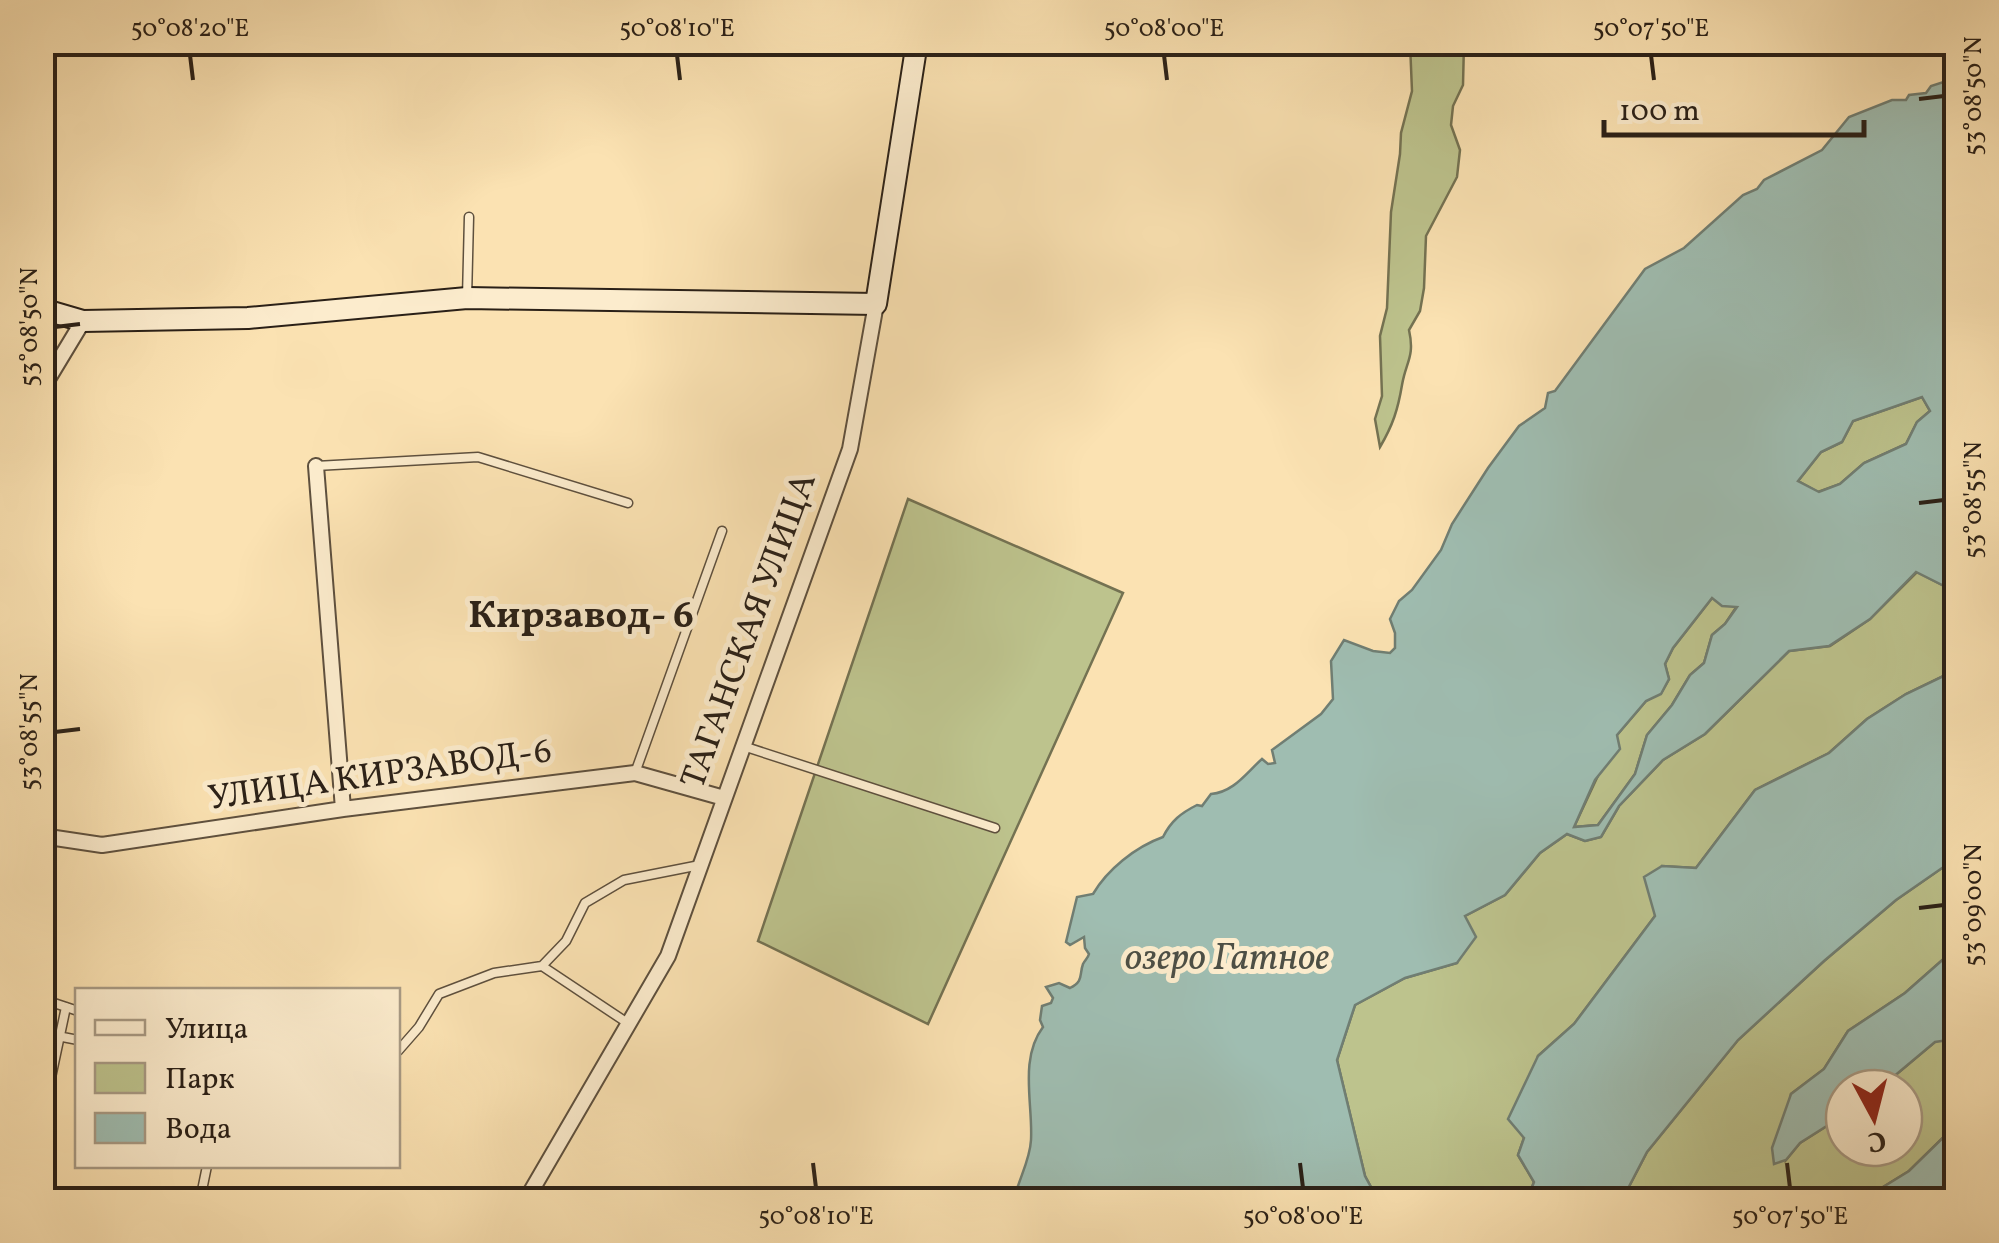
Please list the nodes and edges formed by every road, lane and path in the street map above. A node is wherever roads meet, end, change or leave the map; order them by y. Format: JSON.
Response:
{"nodes":[{"id":1,"x":917,"y":42,"type":"edge"},
{"id":2,"x":469,"y":217,"type":"dead end"},
{"id":3,"x":467,"y":298,"type":"junction"},
{"id":4,"x":876,"y":304,"type":"junction"},
{"id":5,"x":42,"y":309,"type":"edge"},
{"id":6,"x":83,"y":321,"type":"junction"},
{"id":7,"x":42,"y":390,"type":"edge"},
{"id":8,"x":316,"y":466,"type":"joint"},
{"id":9,"x":628,"y":503,"type":"dead end"},
{"id":10,"x":722,"y":531,"type":"dead end"},
{"id":11,"x":742,"y":746,"type":"junction"},
{"id":12,"x":635,"y":773,"type":"junction"},
{"id":13,"x":724,"y":798,"type":"junction"},
{"id":14,"x":343,"y":809,"type":"junction"},
{"id":15,"x":995,"y":828,"type":"dead end"},
{"id":16,"x":42,"y":836,"type":"edge"},
{"id":17,"x":700,"y":865,"type":"junction"},
{"id":18,"x":542,"y":966,"type":"junction"},
{"id":19,"x":42,"y":1000,"type":"edge"},
{"id":20,"x":66,"y":1008,"type":"junction"},
{"id":21,"x":75,"y":1010,"type":"edge"},
{"id":22,"x":629,"y":1024,"type":"junction"},
{"id":23,"x":42,"y":1033,"type":"edge"},
{"id":24,"x":60,"y":1036,"type":"junction"},
{"id":25,"x":75,"y":1039,"type":"edge"},
{"id":26,"x":400,"y":1049,"type":"edge"},
{"id":27,"x":42,"y":1120,"type":"edge"},
{"id":28,"x":207,"y":1168,"type":"edge"},
{"id":29,"x":200,"y":1200,"type":"edge"},
{"id":30,"x":526,"y":1200,"type":"edge"}],
"edges":[{"from":1,"to":4,"type":"main road","name":"ТАГАНСКАЯ УЛИЦА"},
{"from":2,"to":3,"type":"lane"},
{"from":3,"to":4,"type":"main road"},
{"from":3,"to":6,"type":"main road"},
{"from":4,"to":11,"type":"street","name":"ТАГАНСКАЯ УЛИЦА"},
{"from":5,"to":6,"type":"main road"},
{"from":6,"to":7,"type":"street"},
{"from":8,"to":9,"type":"lane"},
{"from":8,"to":14,"type":"street"},
{"from":10,"to":12,"type":"lane"},
{"from":11,"to":13,"type":"street","name":"ТАГАНСКАЯ УЛИЦА"},
{"from":11,"to":15,"type":"lane"},
{"from":12,"to":13,"type":"street","name":"УЛИЦА КИРЗАВОД-6"},
{"from":12,"to":14,"type":"street","name":"УЛИЦА КИРЗАВОД-6"},
{"from":13,"to":17,"type":"street","name":"ТАГАНСКАЯ УЛИЦА"},
{"from":14,"to":16,"type":"street","name":"УЛИЦА КИРЗАВОД-6"},
{"from":17,"to":18,"type":"lane"},
{"from":17,"to":22,"type":"street","name":"ТАГАНСКАЯ УЛИЦА"},
{"from":18,"to":22,"type":"lane"},
{"from":18,"to":26,"type":"lane"},
{"from":19,"to":20,"type":"lane"},
{"from":20,"to":21,"type":"lane"},
{"from":20,"to":24,"type":"lane"},
{"from":22,"to":30,"type":"street","name":"ТАГАНСКАЯ УЛИЦА"},
{"from":23,"to":24,"type":"lane"},
{"from":24,"to":25,"type":"lane"},
{"from":24,"to":27,"type":"lane"},
{"from":28,"to":29,"type":"lane"}]}
